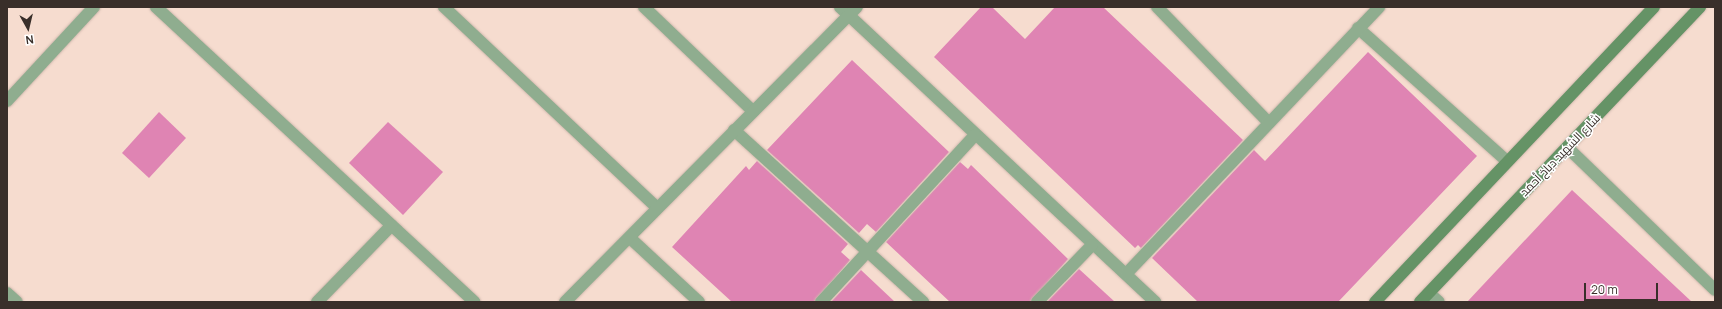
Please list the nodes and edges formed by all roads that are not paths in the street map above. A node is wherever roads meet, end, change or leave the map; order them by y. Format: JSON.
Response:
{"nodes":[{"id":1,"x":94,"y":7,"type":"edge"},
{"id":2,"x":156,"y":7,"type":"edge"},
{"id":3,"x":444,"y":7,"type":"edge"},
{"id":4,"x":644,"y":7,"type":"edge"},
{"id":5,"x":840,"y":7,"type":"edge"},
{"id":6,"x":1157,"y":7,"type":"edge"},
{"id":7,"x":1379,"y":7,"type":"edge"},
{"id":8,"x":1654,"y":7,"type":"edge"},
{"id":9,"x":1700,"y":7,"type":"edge"},
{"id":10,"x":853,"y":11,"type":"edge"},
{"id":11,"x":1358,"y":28,"type":"junction"},
{"id":12,"x":7,"y":101,"type":"edge"},
{"id":13,"x":753,"y":111,"type":"junction"},
{"id":14,"x":1268,"y":122,"type":"junction"},
{"id":15,"x":734,"y":130,"type":"junction"},
{"id":16,"x":974,"y":135,"type":"junction"},
{"id":17,"x":1568,"y":148,"type":"junction"},
{"id":18,"x":1507,"y":161,"type":"junction"},
{"id":19,"x":657,"y":208,"type":"junction"},
{"id":20,"x":392,"y":225,"type":"junction"},
{"id":21,"x":630,"y":238,"type":"junction"},
{"id":22,"x":1092,"y":245,"type":"junction"},
{"id":23,"x":868,"y":251,"type":"junction"},
{"id":24,"x":1126,"y":274,"type":"junction"},
{"id":25,"x":1713,"y":284,"type":"edge"},
{"id":26,"x":7,"y":293,"type":"edge"},
{"id":27,"x":1429,"y":293,"type":"junction"},
{"id":28,"x":17,"y":302,"type":"edge"},
{"id":29,"x":317,"y":302,"type":"edge"},
{"id":30,"x":475,"y":302,"type":"edge"},
{"id":31,"x":565,"y":302,"type":"edge"},
{"id":32,"x":698,"y":302,"type":"edge"},
{"id":33,"x":821,"y":302,"type":"edge"},
{"id":34,"x":924,"y":302,"type":"edge"},
{"id":35,"x":1037,"y":302,"type":"edge"},
{"id":36,"x":1155,"y":302,"type":"edge"},
{"id":37,"x":1375,"y":302,"type":"edge"},
{"id":38,"x":1420,"y":302,"type":"edge"},
{"id":39,"x":1439,"y":302,"type":"edge"}],
"edges":[{"from":1,"to":12,"type":"street"},
{"from":2,"to":20,"type":"street"},
{"from":3,"to":19,"type":"street"},
{"from":4,"to":13,"type":"street"},
{"from":5,"to":10,"type":"street"},
{"from":6,"to":14,"type":"street"},
{"from":7,"to":11,"type":"street"},
{"from":8,"to":18,"type":"street"},
{"from":9,"to":17,"type":"street","name":"شارع الشهيد دباخ أحمد"},
{"from":10,"to":13,"type":"street"},
{"from":10,"to":16,"type":"street"},
{"from":11,"to":14,"type":"street"},
{"from":11,"to":18,"type":"street"},
{"from":13,"to":15,"type":"street"},
{"from":14,"to":24,"type":"street"},
{"from":15,"to":19,"type":"street"},
{"from":15,"to":23,"type":"street"},
{"from":16,"to":22,"type":"street"},
{"from":16,"to":23,"type":"street"},
{"from":17,"to":25,"type":"street"},
{"from":17,"to":27,"type":"street","name":"شارع الشهيد دباخ أحمد"},
{"from":18,"to":37,"type":"street"},
{"from":19,"to":21,"type":"street"},
{"from":20,"to":29,"type":"street"},
{"from":20,"to":30,"type":"street"},
{"from":21,"to":31,"type":"street"},
{"from":21,"to":32,"type":"street"},
{"from":22,"to":24,"type":"street"},
{"from":22,"to":35,"type":"street"},
{"from":23,"to":33,"type":"street"},
{"from":23,"to":34,"type":"street"},
{"from":24,"to":36,"type":"street"},
{"from":26,"to":28,"type":"street"},
{"from":27,"to":38,"type":"street","name":"شارع الشهيد دباخ أحمد"},
{"from":27,"to":39,"type":"street"}]}
